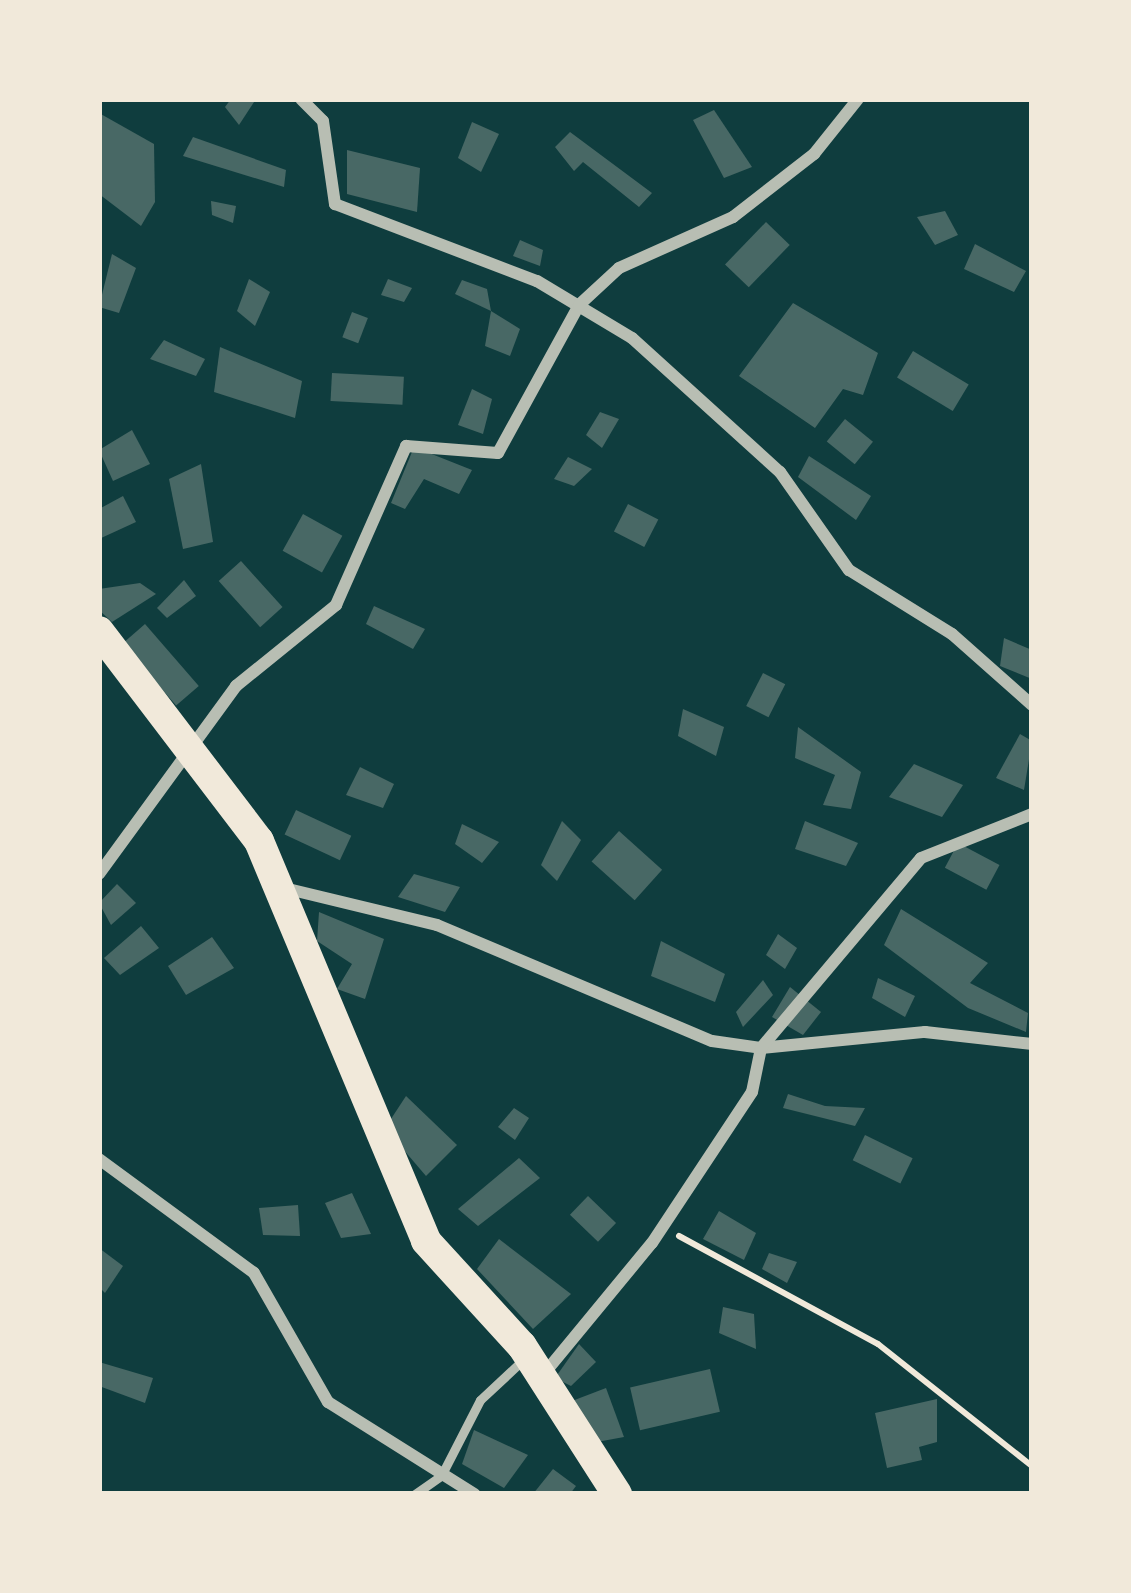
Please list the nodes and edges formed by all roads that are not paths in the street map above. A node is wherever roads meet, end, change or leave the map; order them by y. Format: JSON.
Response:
{"nodes":[{"id":1,"x":301,"y":99,"type":"edge"},
{"id":2,"x":859,"y":99,"type":"edge"},
{"id":3,"x":579,"y":305,"type":"junction"},
{"id":4,"x":99,"y":631,"type":"edge"},
{"id":5,"x":1032,"y":705,"type":"edge"},
{"id":6,"x":194,"y":751,"type":"junction"},
{"id":7,"x":1032,"y":814,"type":"edge"},
{"id":8,"x":99,"y":874,"type":"edge"},
{"id":9,"x":280,"y":887,"type":"junction"},
{"id":10,"x":1032,"y":1044,"type":"edge"},
{"id":11,"x":760,"y":1048,"type":"junction"},
{"id":12,"x":99,"y":1159,"type":"edge"},
{"id":13,"x":535,"y":1366,"type":"junction"},
{"id":14,"x":441,"y":1476,"type":"junction"},
{"id":15,"x":415,"y":1494,"type":"edge"},
{"id":16,"x":475,"y":1494,"type":"edge"},
{"id":17,"x":617,"y":1494,"type":"edge"}],
"edges":[{"from":1,"to":3,"type":"street"},
{"from":2,"to":3,"type":"street"},
{"from":3,"to":5,"type":"street"},
{"from":3,"to":6,"type":"street"},
{"from":4,"to":6,"type":"main road"},
{"from":6,"to":8,"type":"street"},
{"from":6,"to":9,"type":"main road"},
{"from":7,"to":11,"type":"street"},
{"from":9,"to":11,"type":"street"},
{"from":9,"to":13,"type":"main road"},
{"from":10,"to":11,"type":"street"},
{"from":11,"to":13,"type":"street"},
{"from":12,"to":14,"type":"street"},
{"from":13,"to":14,"type":"lane"},
{"from":13,"to":17,"type":"main road"},
{"from":14,"to":15,"type":"lane"},
{"from":14,"to":16,"type":"street"}]}
